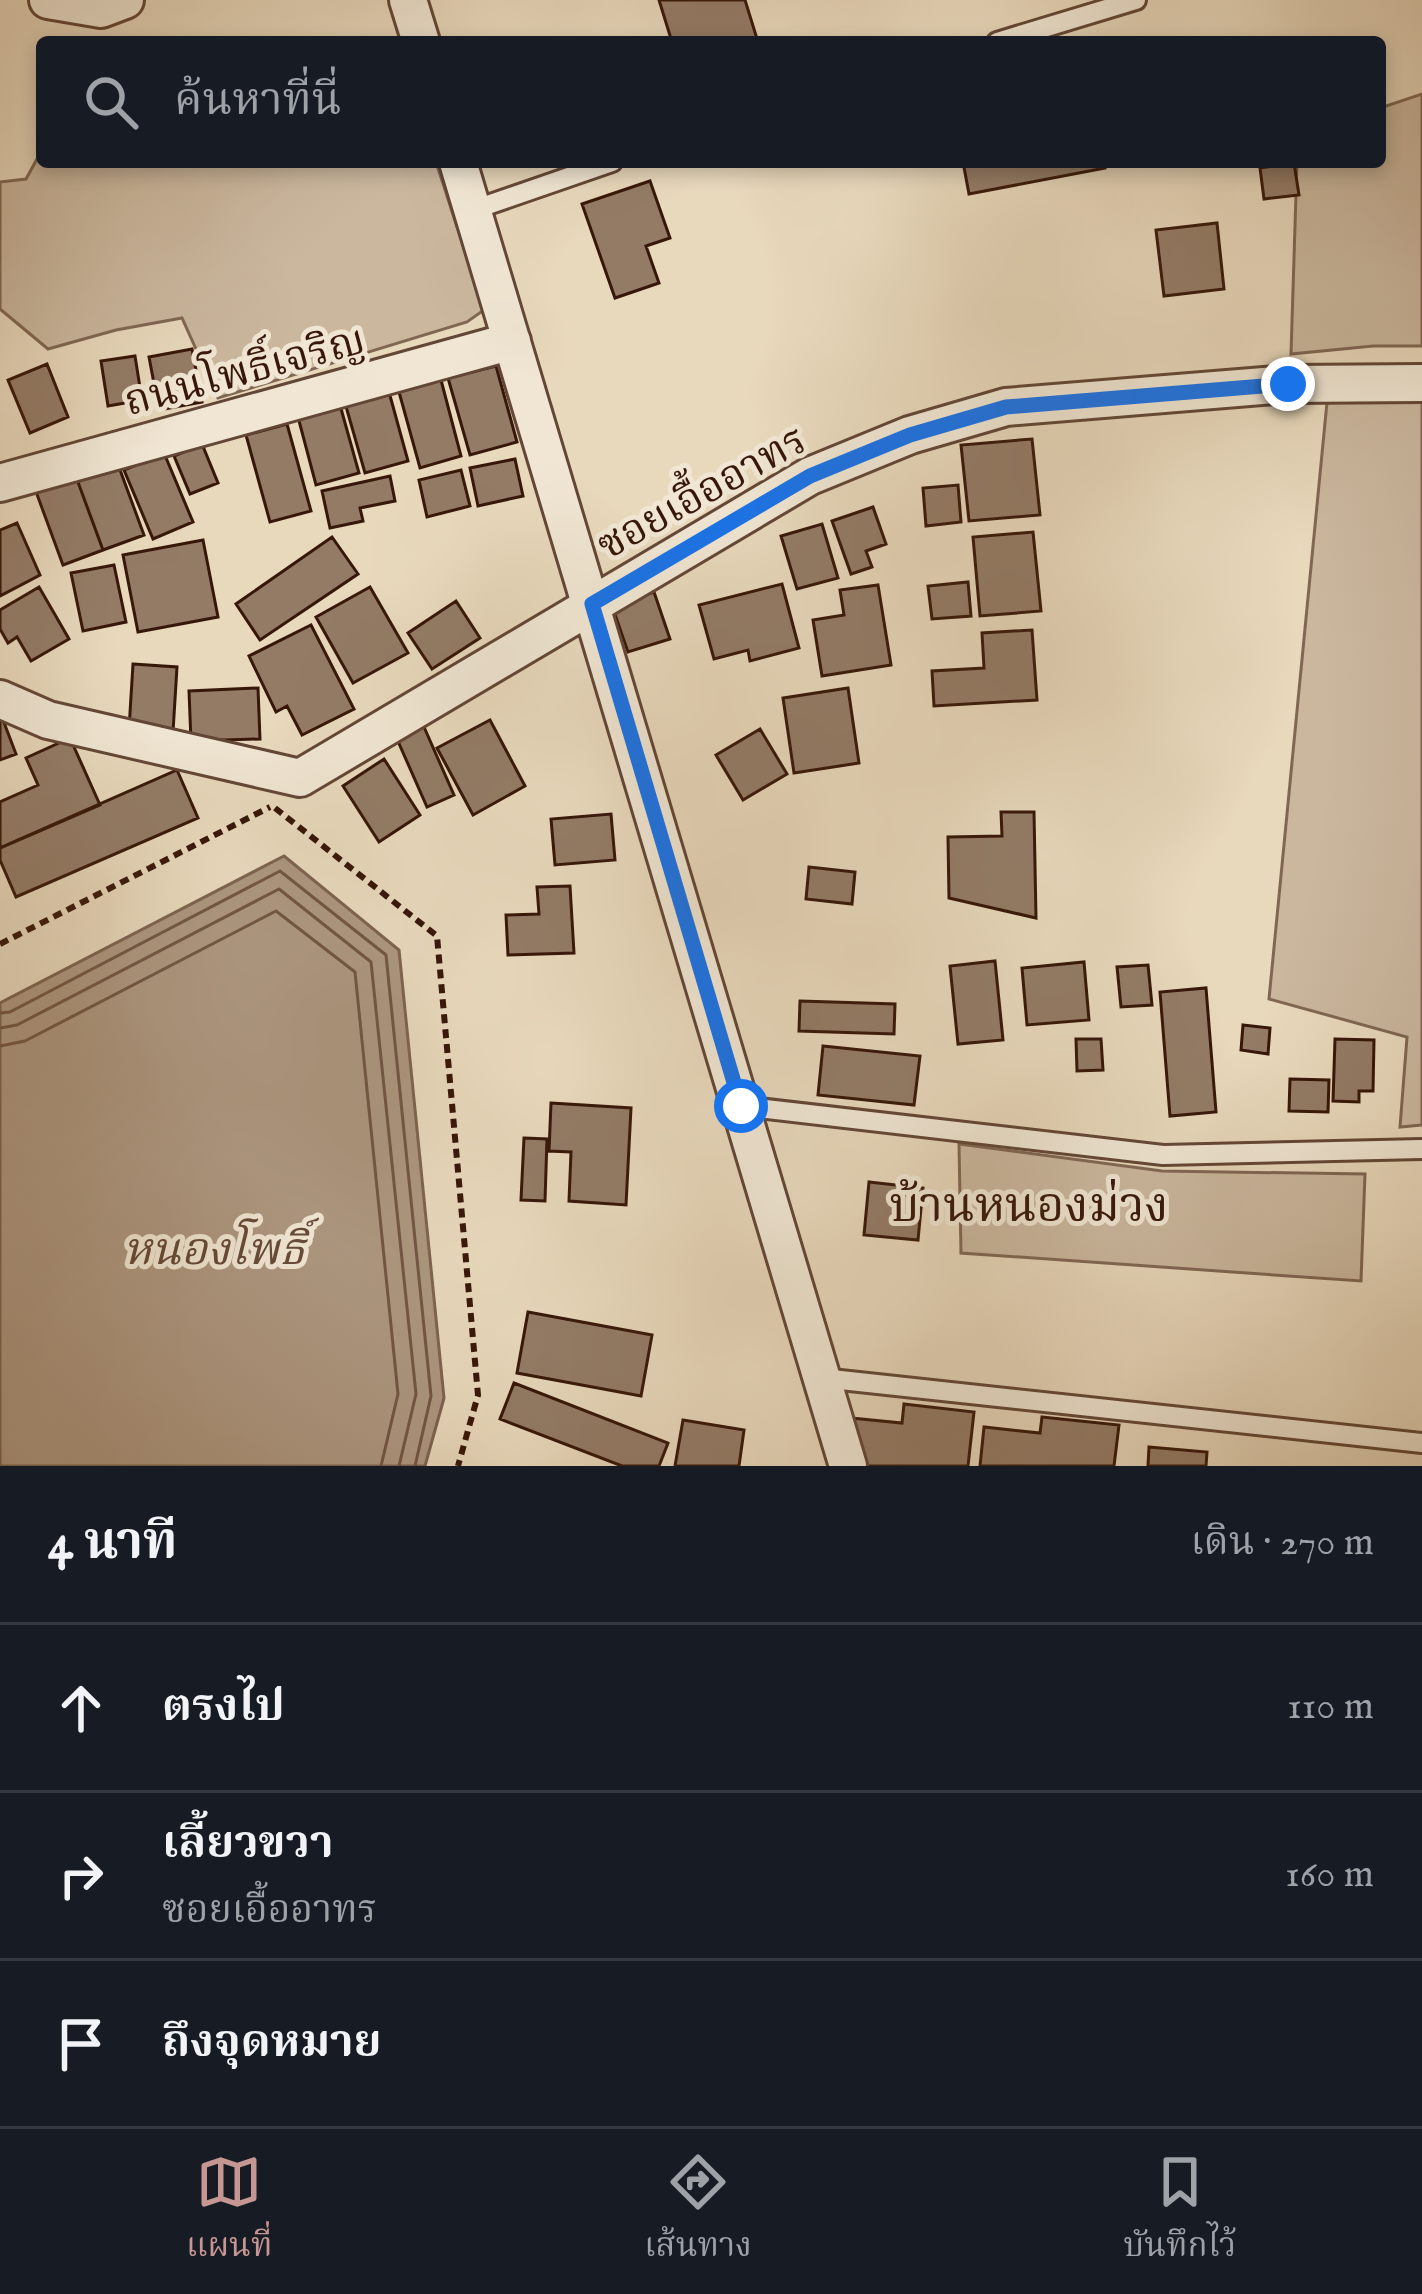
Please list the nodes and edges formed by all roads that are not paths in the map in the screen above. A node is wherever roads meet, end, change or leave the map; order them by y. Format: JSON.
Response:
{"nodes":[{"id":1,"x":48,"y":0,"type":"edge"},
{"id":2,"x":125,"y":0,"type":"edge"},
{"id":3,"x":408,"y":0,"type":"edge"},
{"id":4,"x":1136,"y":0,"type":"edge"},
{"id":5,"x":419,"y":36,"type":"edge"},
{"id":6,"x":1017,"y":36,"type":"edge"},
{"id":7,"x":460,"y":168,"type":"edge"},
{"id":8,"x":595,"y":168,"type":"edge"},
{"id":9,"x":473,"y":210,"type":"junction"},
{"id":10,"x":512,"y":341,"type":"junction"},
{"id":11,"x":1422,"y":383,"type":"edge"},
{"id":12,"x":0,"y":483,"type":"edge"},
{"id":13,"x":592,"y":604,"type":"junction"},
{"id":14,"x":0,"y":699,"type":"edge"},
{"id":15,"x":741,"y":1106,"type":"junction"},
{"id":16,"x":1422,"y":1149,"type":"edge"},
{"id":17,"x":822,"y":1378,"type":"junction"},
{"id":18,"x":1422,"y":1443,"type":"edge"},
{"id":19,"x":848,"y":1466,"type":"edge"}],
"edges":[{"from":1,"to":2,"type":"street"},
{"from":3,"to":5,"type":"street"},
{"from":4,"to":6,"type":"lane"},
{"from":7,"to":9,"type":"street"},
{"from":8,"to":9,"type":"lane"},
{"from":9,"to":10,"type":"street"},
{"from":10,"to":12,"type":"street","name":"ถนนโพธิ์เจริญ"},
{"from":10,"to":13,"type":"street"},
{"from":11,"to":13,"type":"street","name":"ซอยเอื้ออาทร"},
{"from":13,"to":14,"type":"street","name":"ซอยเอื้ออาทร"},
{"from":13,"to":15,"type":"street"},
{"from":15,"to":16,"type":"lane"},
{"from":15,"to":17,"type":"street"},
{"from":17,"to":18,"type":"lane"},
{"from":17,"to":19,"type":"street"}]}
